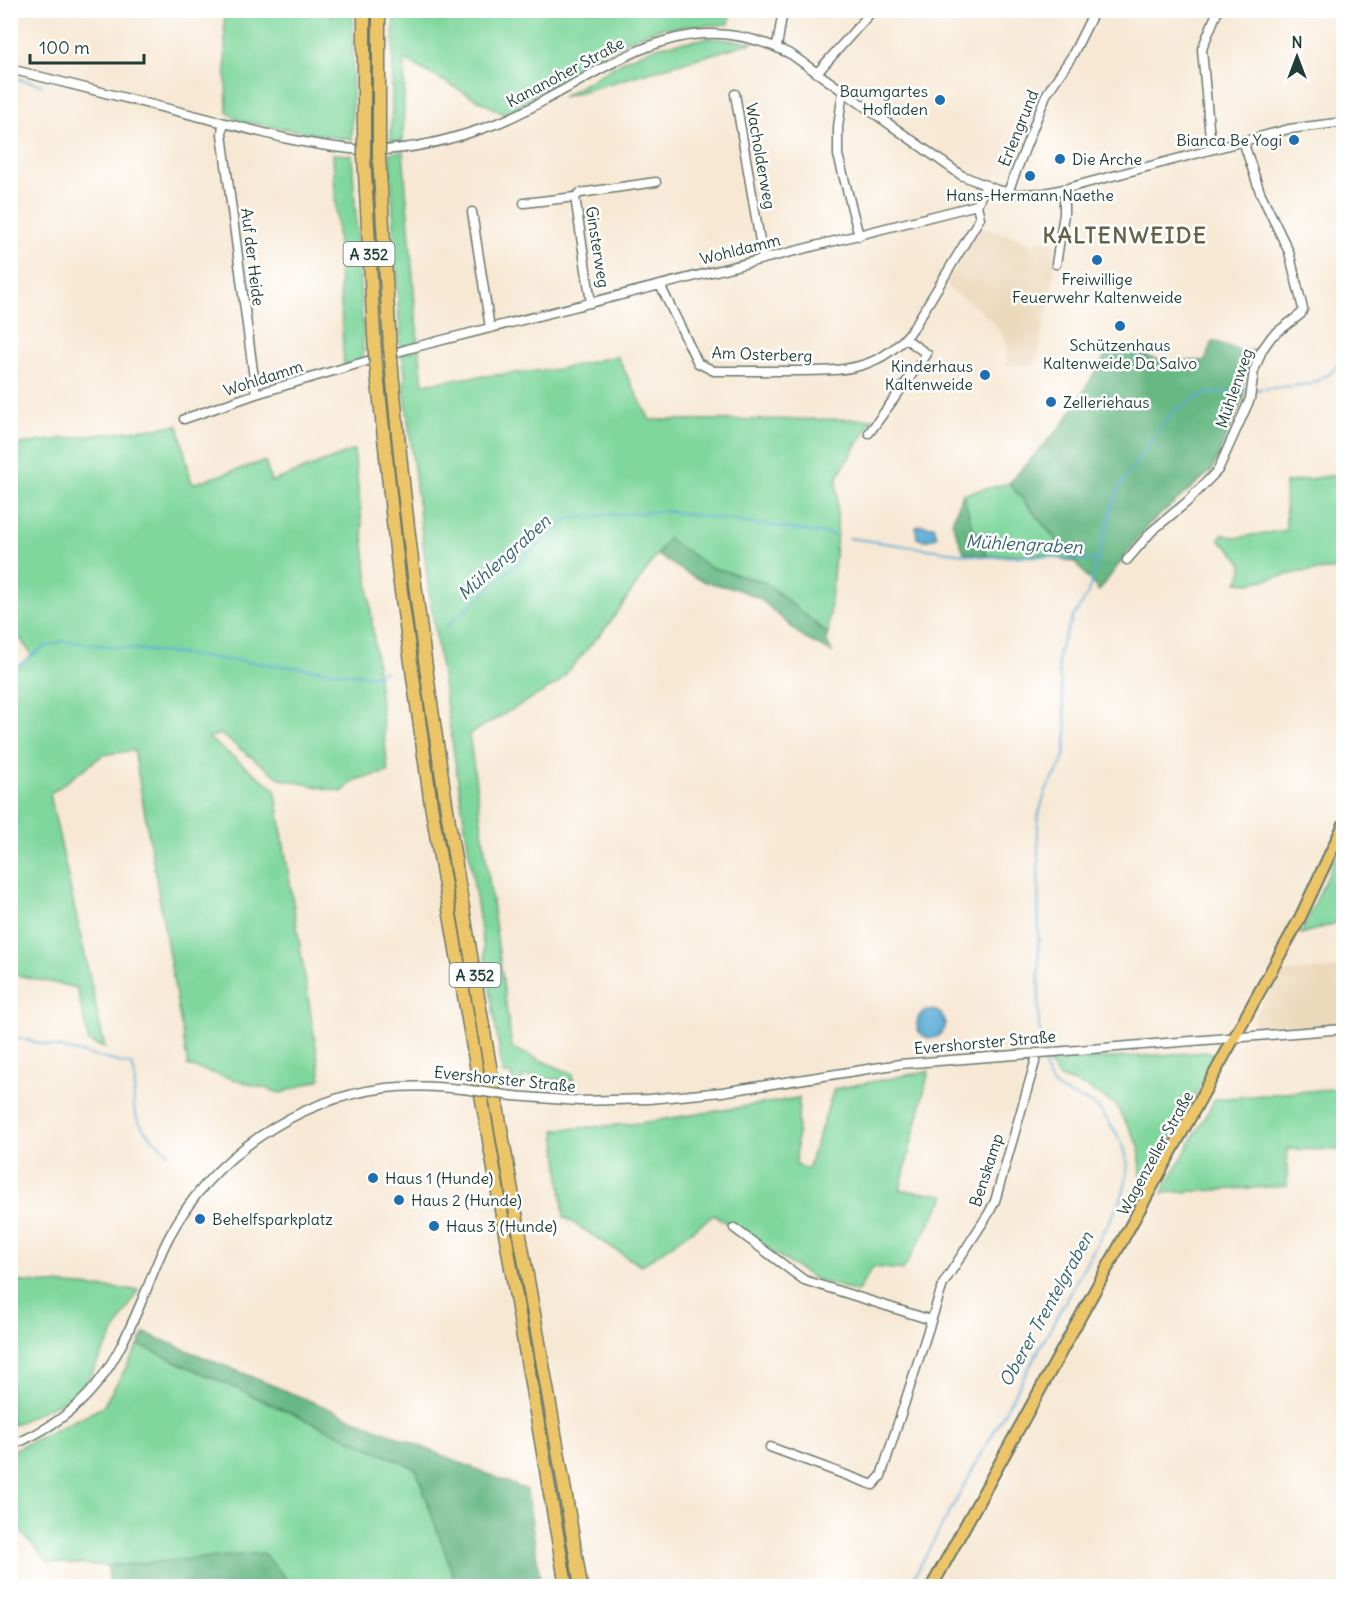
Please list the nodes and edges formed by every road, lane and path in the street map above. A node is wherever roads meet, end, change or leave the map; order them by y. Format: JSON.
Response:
{"nodes":[{"id":1,"x":364,"y":10,"type":"edge"},
{"id":2,"x":379,"y":10,"type":"edge"},
{"id":3,"x":783,"y":10,"type":"edge"},
{"id":4,"x":873,"y":10,"type":"edge"},
{"id":5,"x":1218,"y":10,"type":"edge"},
{"id":6,"x":1093,"y":14,"type":"dead end"},
{"id":7,"x":777,"y":47,"type":"junction"},
{"id":8,"x":10,"y":69,"type":"edge"},
{"id":9,"x":817,"y":73,"type":"junction"},
{"id":10,"x":843,"y":91,"type":"junction"},
{"id":11,"x":735,"y":94,"type":"dead end"},
{"id":12,"x":1344,"y":122,"type":"edge"},
{"id":13,"x":223,"y":123,"type":"junction"},
{"id":14,"x":1243,"y":141,"type":"junction"},
{"id":15,"x":1211,"y":149,"type":"junction"},
{"id":16,"x":656,"y":182,"type":"dead end"},
{"id":17,"x":986,"y":185,"type":"junction"},
{"id":18,"x":1065,"y":189,"type":"junction"},
{"id":19,"x":1008,"y":192,"type":"junction"},
{"id":20,"x":575,"y":197,"type":"junction"},
{"id":21,"x":524,"y":203,"type":"dead end"},
{"id":22,"x":977,"y":205,"type":"junction"},
{"id":23,"x":472,"y":212,"type":"dead end"},
{"id":24,"x":859,"y":236,"type":"junction"},
{"id":25,"x":764,"y":259,"type":"junction"},
{"id":26,"x":1056,"y":264,"type":"dead end"},
{"id":27,"x":660,"y":285,"type":"junction"},
{"id":28,"x":591,"y":303,"type":"junction"},
{"id":29,"x":490,"y":328,"type":"junction"},
{"id":30,"x":906,"y":339,"type":"junction"},
{"id":31,"x":256,"y":394,"type":"junction"},
{"id":32,"x":183,"y":419,"type":"dead end"},
{"id":33,"x":869,"y":433,"type":"dead end"},
{"id":34,"x":1127,"y":560,"type":"dead end"},
{"id":35,"x":1344,"y":824,"type":"edge"},
{"id":36,"x":1344,"y":1029,"type":"edge"},
{"id":37,"x":1235,"y":1038,"type":"junction"},
{"id":38,"x":1036,"y":1053,"type":"junction"},
{"id":39,"x":734,"y":1228,"type":"dead end"},
{"id":40,"x":931,"y":1320,"type":"junction"},
{"id":41,"x":10,"y":1446,"type":"edge"},
{"id":42,"x":770,"y":1447,"type":"dead end"},
{"id":43,"x":566,"y":1587,"type":"edge"},
{"id":44,"x":581,"y":1587,"type":"edge"},
{"id":45,"x":932,"y":1587,"type":"edge"}],
"edges":[{"from":1,"to":43,"type":"highway","number":"A 352","bridge":true},
{"from":2,"to":44,"type":"highway","number":"A 352","bridge":true},
{"from":3,"to":7,"type":"street"},
{"from":4,"to":9,"type":"street"},
{"from":5,"to":15,"type":"street"},
{"from":6,"to":19,"type":"street","name":"Erlengrund"},
{"from":7,"to":9,"type":"street","name":"Kananoher Straße"},
{"from":7,"to":13,"type":"street","name":"Kananoher Straße"},
{"from":8,"to":13,"type":"street","name":"Kananoher Straße"},
{"from":9,"to":10,"type":"street","name":"Kananoher Straße"},
{"from":10,"to":17,"type":"street","name":"Kananoher Straße"},
{"from":10,"to":24,"type":"street"},
{"from":11,"to":25,"type":"street","name":"Wacholderweg"},
{"from":12,"to":14,"type":"street","name":"Kananoher Straße"},
{"from":13,"to":31,"type":"street","name":"Auf der Heide"},
{"from":14,"to":15,"type":"street","name":"Kananoher Straße"},
{"from":14,"to":34,"type":"street","name":"Mühlenweg"},
{"from":15,"to":18,"type":"street","name":"Kananoher Straße"},
{"from":16,"to":20,"type":"street","name":"Ginsterweg"},
{"from":17,"to":19,"type":"street","name":"Kananoher Straße"},
{"from":17,"to":22,"type":"street"},
{"from":18,"to":19,"type":"street","name":"Kananoher Straße"},
{"from":18,"to":26,"type":"street"},
{"from":20,"to":21,"type":"street","name":"Ginsterweg"},
{"from":20,"to":28,"type":"street","name":"Ginsterweg"},
{"from":22,"to":24,"type":"street","name":"Wohldamm"},
{"from":22,"to":30,"type":"street","name":"Am Osterberg"},
{"from":23,"to":29,"type":"street"},
{"from":24,"to":25,"type":"street","name":"Wohldamm"},
{"from":25,"to":27,"type":"street","name":"Wohldamm"},
{"from":27,"to":28,"type":"street","name":"Wohldamm"},
{"from":27,"to":30,"type":"street","name":"Am Osterberg"},
{"from":28,"to":29,"type":"street","name":"Wohldamm"},
{"from":29,"to":31,"type":"street","name":"Wohldamm"},
{"from":30,"to":33,"type":"street"},
{"from":31,"to":32,"type":"street","name":"Wohldamm"},
{"from":35,"to":37,"type":"main road","name":"Wagenzeller Straße"},
{"from":36,"to":37,"type":"street","name":"Evershorster Straße"},
{"from":37,"to":38,"type":"street","name":"Evershorster Straße"},
{"from":37,"to":45,"type":"main road","name":"Wagenzeller Straße"},
{"from":38,"to":40,"type":"street","name":"Benskamp"},
{"from":38,"to":41,"type":"street","name":"Evershorster Straße","bridge":true},
{"from":39,"to":40,"type":"street"},
{"from":40,"to":42,"type":"street","name":"Benskamp"}]}
